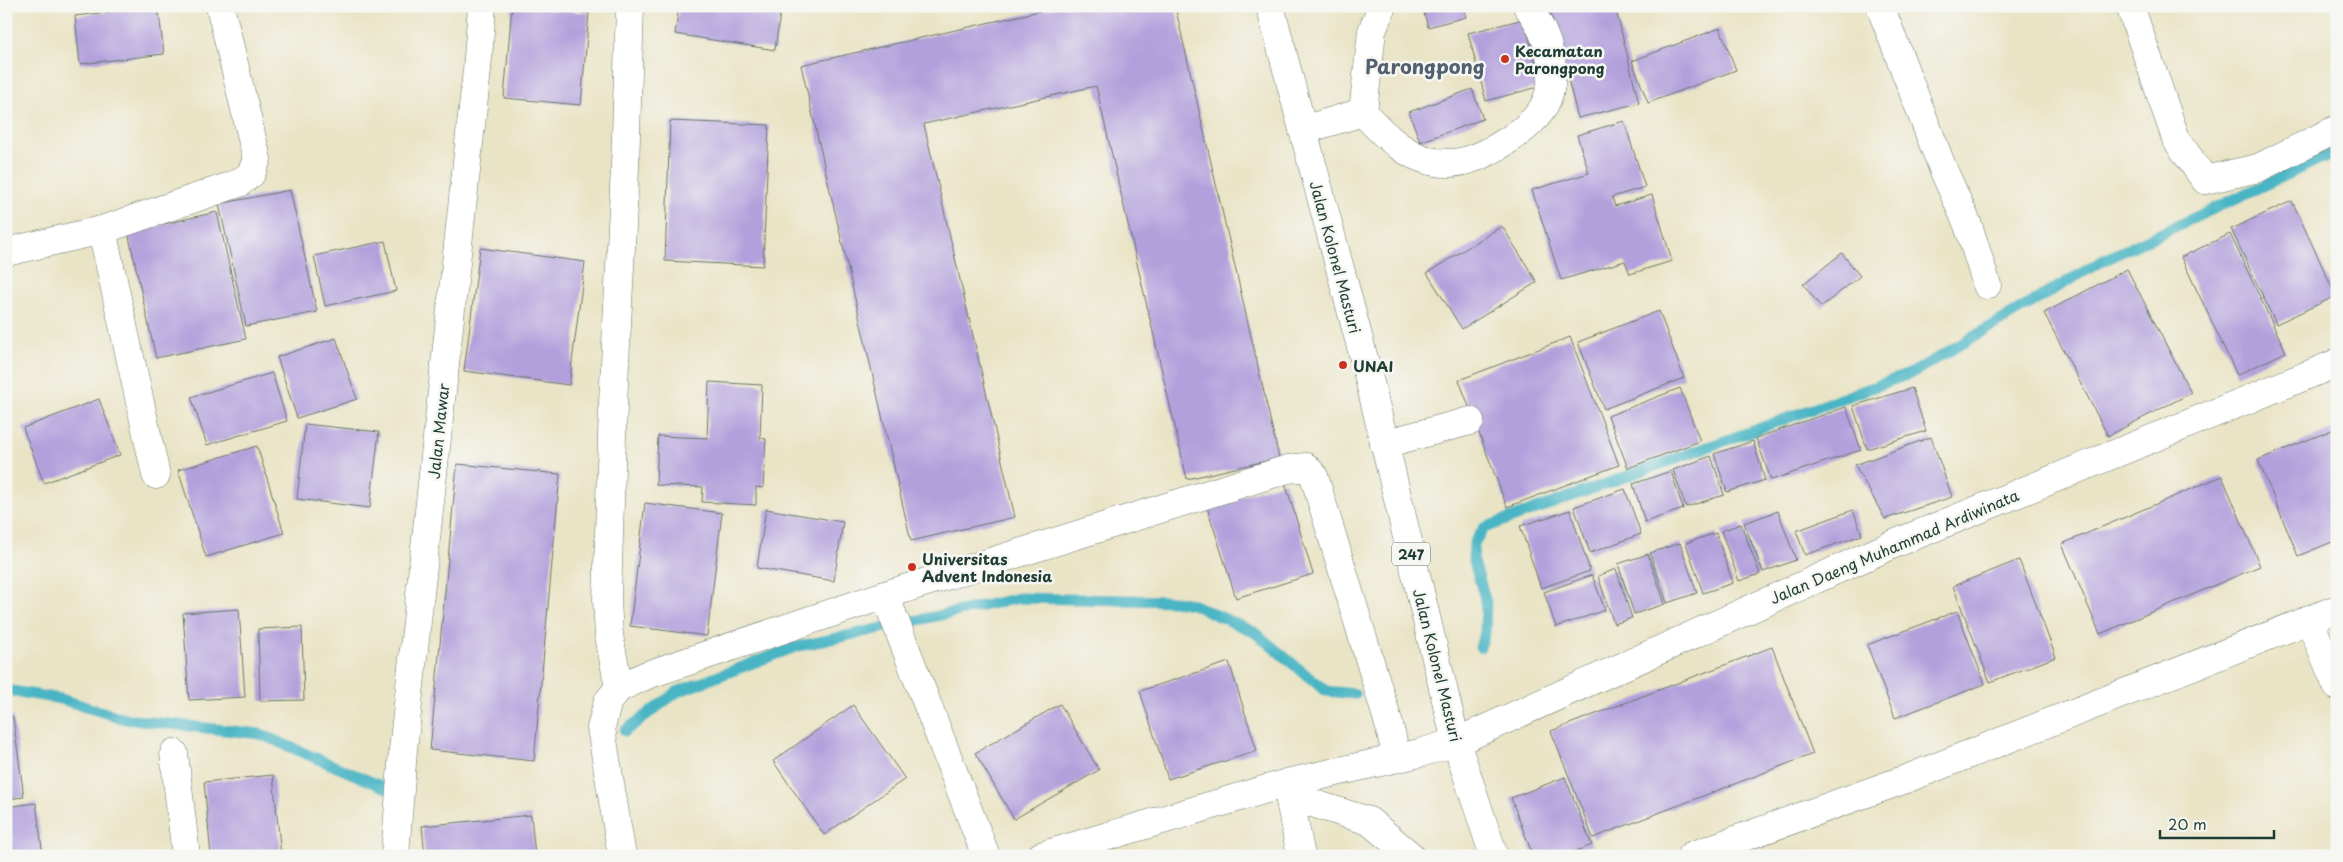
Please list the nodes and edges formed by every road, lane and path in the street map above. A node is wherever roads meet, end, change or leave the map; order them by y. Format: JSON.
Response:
{"nodes":[{"id":1,"x":220,"y":6,"type":"edge"},
{"id":2,"x":482,"y":6,"type":"edge"},
{"id":3,"x":630,"y":6,"type":"edge"},
{"id":4,"x":1270,"y":6,"type":"edge"},
{"id":5,"x":1382,"y":6,"type":"edge"},
{"id":6,"x":1527,"y":6,"type":"edge"},
{"id":7,"x":1880,"y":6,"type":"edge"},
{"id":8,"x":2130,"y":6,"type":"edge"},
{"id":9,"x":1363,"y":112,"type":"junction"},
{"id":10,"x":1302,"y":130,"type":"junction"},
{"id":11,"x":2337,"y":130,"type":"edge"},
{"id":12,"x":102,"y":230,"type":"junction"},
{"id":13,"x":6,"y":252,"type":"edge"},
{"id":14,"x":1987,"y":285,"type":"dead end"},
{"id":15,"x":2337,"y":363,"type":"edge"},
{"id":16,"x":1470,"y":421,"type":"dead end"},
{"id":17,"x":1384,"y":444,"type":"junction"},
{"id":18,"x":156,"y":474,"type":"dead end"},
{"id":19,"x":887,"y":602,"type":"junction"},
{"id":20,"x":2337,"y":609,"type":"edge"},
{"id":21,"x":2309,"y":619,"type":"junction"},
{"id":22,"x":2337,"y":686,"type":"edge"},
{"id":23,"x":619,"y":688,"type":"junction"},
{"id":24,"x":1456,"y":742,"type":"junction"},
{"id":25,"x":174,"y":753,"type":"dead end"},
{"id":26,"x":1397,"y":758,"type":"junction"},
{"id":27,"x":1289,"y":794,"type":"junction"},
{"id":28,"x":1401,"y":854,"type":"edge"},
{"id":29,"x":186,"y":856,"type":"edge"},
{"id":30,"x":395,"y":856,"type":"edge"},
{"id":31,"x":622,"y":856,"type":"edge"},
{"id":32,"x":986,"y":856,"type":"edge"},
{"id":33,"x":1041,"y":856,"type":"edge"},
{"id":34,"x":1301,"y":856,"type":"edge"},
{"id":35,"x":1494,"y":856,"type":"edge"},
{"id":36,"x":1691,"y":856,"type":"edge"}],
"edges":[{"from":1,"to":12,"type":"street"},
{"from":2,"to":30,"type":"street","name":"Jalan Mawar"},
{"from":3,"to":23,"type":"street"},
{"from":4,"to":10,"type":"street","name":"Jalan Kolonel Masturi","number":"247"},
{"from":5,"to":9,"type":"street"},
{"from":6,"to":9,"type":"street"},
{"from":7,"to":14,"type":"street"},
{"from":8,"to":11,"type":"street"},
{"from":9,"to":10,"type":"street"},
{"from":10,"to":17,"type":"street","name":"Jalan Kolonel Masturi","number":"247"},
{"from":12,"to":13,"type":"street"},
{"from":12,"to":18,"type":"street"},
{"from":15,"to":24,"type":"street","name":"Jalan Daeng Muhammad Ardiwinata"},
{"from":16,"to":17,"type":"street"},
{"from":17,"to":24,"type":"street","name":"Jalan Kolonel Masturi","number":"247"},
{"from":19,"to":23,"type":"street"},
{"from":19,"to":26,"type":"street"},
{"from":19,"to":32,"type":"street"},
{"from":20,"to":21,"type":"street"},
{"from":21,"to":22,"type":"street"},
{"from":21,"to":36,"type":"street"},
{"from":23,"to":31,"type":"street"},
{"from":24,"to":26,"type":"street","name":"Jalan Daeng Muhammad Ardiwinata"},
{"from":24,"to":35,"type":"street","name":"Jalan Kolonel Masturi","number":"247"},
{"from":25,"to":29,"type":"street"},
{"from":26,"to":27,"type":"street","name":"Jalan Daeng Muhammad Ardiwinata"},
{"from":27,"to":28,"type":"street"},
{"from":27,"to":33,"type":"street","name":"Jalan Daeng Muhammad Ardiwinata"},
{"from":27,"to":34,"type":"street"}]}
